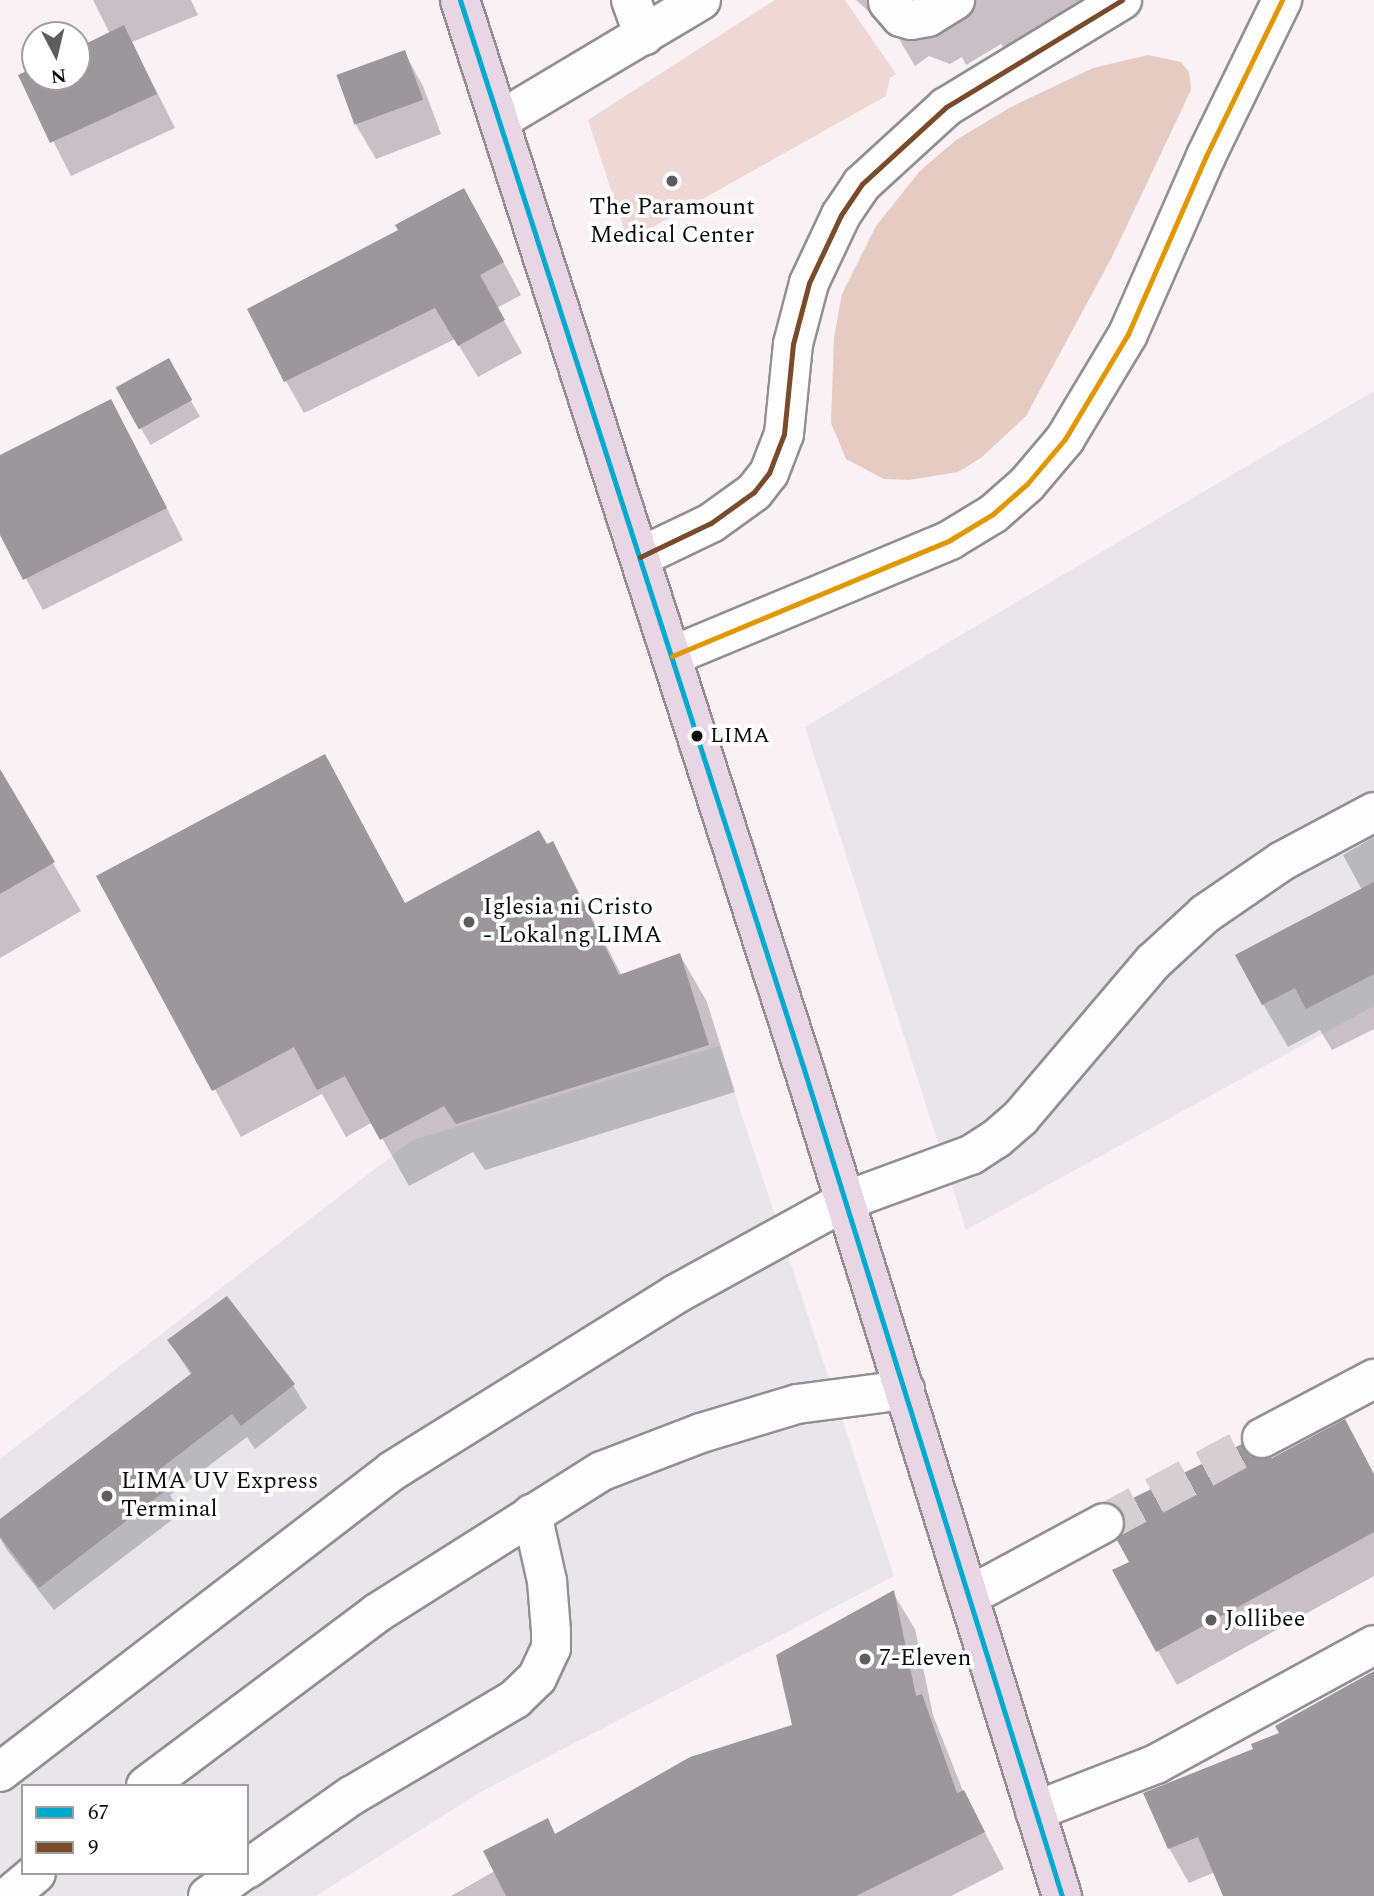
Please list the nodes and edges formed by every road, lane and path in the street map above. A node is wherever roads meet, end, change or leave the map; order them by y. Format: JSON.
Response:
{"nodes":[{"id":1,"x":460,"y":0,"type":"edge"},
{"id":2,"x":631,"y":0,"type":"edge"},
{"id":3,"x":701,"y":0,"type":"edge"},
{"id":4,"x":955,"y":0,"type":"edge"},
{"id":5,"x":1122,"y":0,"type":"edge"},
{"id":6,"x":1282,"y":0,"type":"edge"},
{"id":7,"x":888,"y":2,"type":"dead end"},
{"id":8,"x":644,"y":36,"type":"junction"},
{"id":9,"x":500,"y":120,"type":"junction"},
{"id":10,"x":640,"y":558,"type":"junction"},
{"id":11,"x":672,"y":656,"type":"junction"},
{"id":12,"x":1374,"y":812,"type":"edge"},
{"id":13,"x":845,"y":1201,"type":"junction"},
{"id":14,"x":1374,"y":1379,"type":"edge"},
{"id":15,"x":905,"y":1390,"type":"junction"},
{"id":16,"x":1262,"y":1438,"type":"tunnel mouth"},
{"id":17,"x":532,"y":1514,"type":"junction"},
{"id":18,"x":1104,"y":1523,"type":"tunnel mouth"},
{"id":19,"x":971,"y":1595,"type":"junction"},
{"id":20,"x":1374,"y":1645,"type":"edge"},
{"id":21,"x":0,"y":1772,"type":"edge"},
{"id":22,"x":149,"y":1784,"type":"edge"},
{"id":23,"x":1035,"y":1811,"type":"junction"},
{"id":24,"x":248,"y":1868,"type":"edge"},
{"id":25,"x":34,"y":1875,"type":"edge"},
{"id":26,"x":237,"y":1875,"type":"edge"},
{"id":27,"x":9,"y":1896,"type":"edge"},
{"id":28,"x":208,"y":1896,"type":"edge"},
{"id":29,"x":1062,"y":1896,"type":"edge"}],
"edges":[{"from":1,"to":9,"type":"highway"},
{"from":2,"to":8,"type":"street"},
{"from":3,"to":8,"type":"street"},
{"from":4,"to":7,"type":"street"},
{"from":5,"to":10,"type":"street"},
{"from":6,"to":11,"type":"street"},
{"from":8,"to":9,"type":"street"},
{"from":9,"to":10,"type":"highway"},
{"from":10,"to":11,"type":"highway"},
{"from":11,"to":13,"type":"highway"},
{"from":12,"to":13,"type":"street"},
{"from":13,"to":15,"type":"highway"},
{"from":13,"to":21,"type":"street"},
{"from":14,"to":16,"type":"street"},
{"from":15,"to":17,"type":"street"},
{"from":15,"to":19,"type":"highway"},
{"from":17,"to":22,"type":"street"},
{"from":17,"to":24,"type":"street"},
{"from":18,"to":19,"type":"street"},
{"from":19,"to":23,"type":"highway"},
{"from":20,"to":23,"type":"street"},
{"from":23,"to":29,"type":"highway"},
{"from":25,"to":27,"type":"street"},
{"from":26,"to":28,"type":"street"}]}
